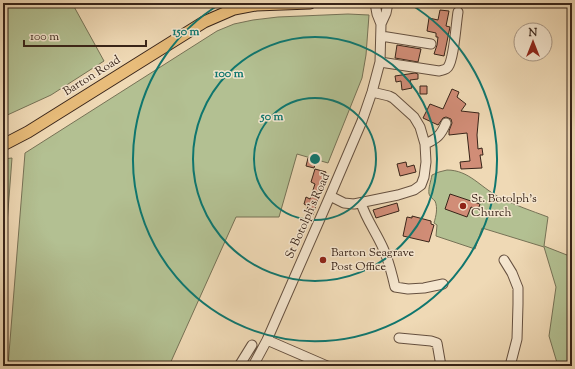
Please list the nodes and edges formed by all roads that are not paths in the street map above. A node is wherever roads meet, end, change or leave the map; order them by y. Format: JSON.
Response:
{"nodes":[{"id":1,"x":310,"y":3,"type":"edge"},
{"id":2,"x":375,"y":3,"type":"edge"},
{"id":3,"x":388,"y":3,"type":"edge"},
{"id":4,"x":458,"y":12,"type":"dead end"},
{"id":5,"x":382,"y":24,"type":"junction"},
{"id":6,"x":381,"y":36,"type":"junction"},
{"id":7,"x":431,"y":44,"type":"dead end"},
{"id":8,"x":380,"y":62,"type":"junction"},
{"id":9,"x":372,"y":92,"type":"junction"},
{"id":10,"x":446,"y":123,"type":"dead end"},
{"id":11,"x":425,"y":144,"type":"junction"},
{"id":12,"x":3,"y":145,"type":"edge"},
{"id":13,"x":330,"y":196,"type":"junction"},
{"id":14,"x":361,"y":203,"type":"junction"},
{"id":15,"x":504,"y":260,"type":"dead end"},
{"id":16,"x":443,"y":284,"type":"dead end"},
{"id":17,"x":399,"y":338,"type":"dead end"},
{"id":18,"x":267,"y":340,"type":"junction"},
{"id":19,"x":252,"y":345,"type":"dead end"},
{"id":20,"x":239,"y":366,"type":"edge"},
{"id":21,"x":253,"y":366,"type":"edge"},
{"id":22,"x":328,"y":366,"type":"edge"},
{"id":23,"x":441,"y":366,"type":"edge"},
{"id":24,"x":510,"y":366,"type":"edge"}],
"edges":[{"from":1,"to":12,"type":"main road","name":"Barton Road"},
{"from":2,"to":5,"type":"street","name":"St Botolph's Road"},
{"from":3,"to":5,"type":"street","name":"St Botolph's Road"},
{"from":4,"to":8,"type":"street"},
{"from":5,"to":6,"type":"street","name":"St Botolph's Road"},
{"from":6,"to":7,"type":"street"},
{"from":6,"to":8,"type":"street","name":"St Botolph's Road"},
{"from":8,"to":9,"type":"street","name":"St Botolph's Road"},
{"from":9,"to":11,"type":"street"},
{"from":9,"to":13,"type":"street","name":"St Botolph's Road"},
{"from":10,"to":11,"type":"street"},
{"from":11,"to":14,"type":"street"},
{"from":13,"to":14,"type":"street"},
{"from":13,"to":18,"type":"street","name":"St Botolph's Road"},
{"from":14,"to":16,"type":"street"},
{"from":15,"to":24,"type":"street"},
{"from":17,"to":23,"type":"street"},
{"from":18,"to":21,"type":"street","name":"St Botolph's Road"},
{"from":18,"to":22,"type":"street"},
{"from":19,"to":20,"type":"street"}]}
